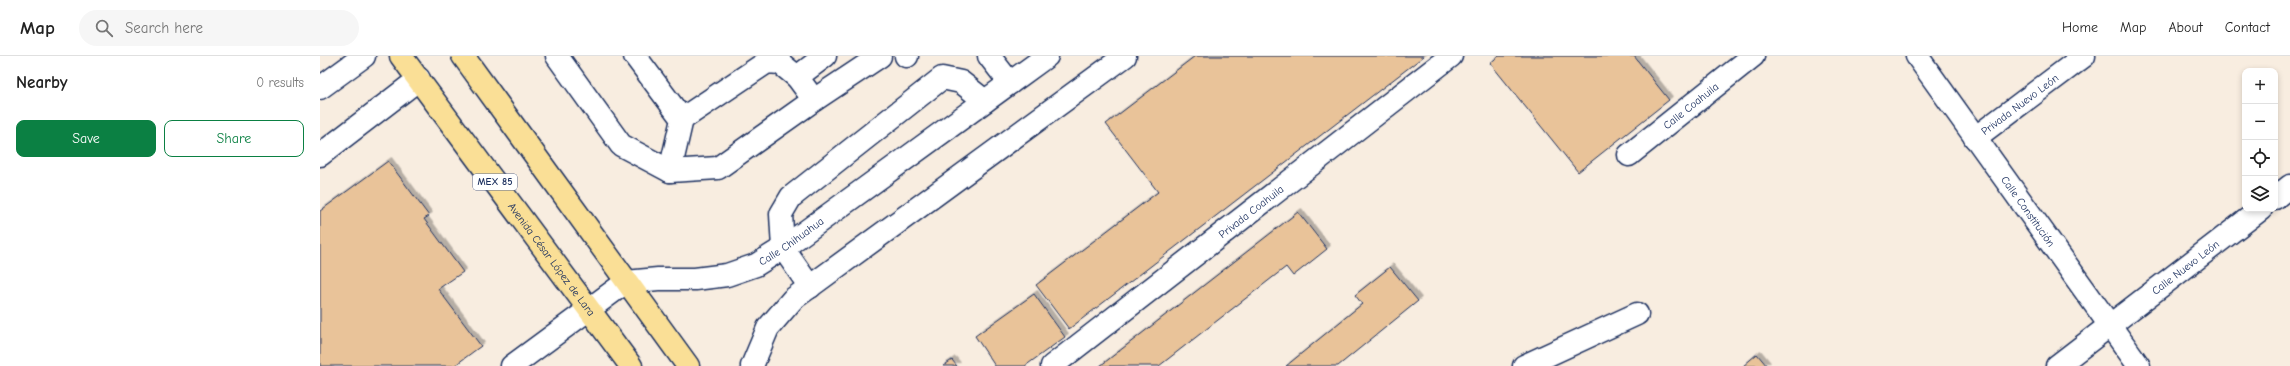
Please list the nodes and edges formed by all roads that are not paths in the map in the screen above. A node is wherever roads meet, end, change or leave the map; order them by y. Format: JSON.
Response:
{"nodes":[{"id":1,"x":364,"y":56,"type":"edge"},
{"id":2,"x":401,"y":56,"type":"edge"},
{"id":3,"x":462,"y":56,"type":"edge"},
{"id":4,"x":557,"y":56,"type":"edge"},
{"id":5,"x":635,"y":56,"type":"edge"},
{"id":6,"x":825,"y":56,"type":"edge"},
{"id":7,"x":880,"y":56,"type":"edge"},
{"id":8,"x":989,"y":56,"type":"edge"},
{"id":9,"x":1047,"y":56,"type":"edge"},
{"id":10,"x":1125,"y":56,"type":"edge"},
{"id":11,"x":1451,"y":56,"type":"edge"},
{"id":12,"x":1753,"y":56,"type":"edge"},
{"id":13,"x":1917,"y":56,"type":"edge"},
{"id":14,"x":2084,"y":56,"type":"edge"},
{"id":15,"x":797,"y":77,"type":"junction"},
{"id":16,"x":419,"y":80,"type":"junction"},
{"id":17,"x":1010,"y":83,"type":"junction"},
{"id":18,"x":320,"y":88,"type":"edge"},
{"id":19,"x":814,"y":100,"type":"junction"},
{"id":20,"x":985,"y":101,"type":"junction"},
{"id":21,"x":682,"y":119,"type":"junction"},
{"id":22,"x":1975,"y":138,"type":"junction"},
{"id":23,"x":320,"y":155,"type":"edge"},
{"id":24,"x":1629,"y":155,"type":"dead end"},
{"id":25,"x":670,"y":171,"type":"junction"},
{"id":26,"x":2290,"y":186,"type":"edge"},
{"id":27,"x":2278,"y":196,"type":"edge"},
{"id":28,"x":2257,"y":212,"type":"edge"},
{"id":29,"x":783,"y":248,"type":"junction"},
{"id":30,"x":626,"y":282,"type":"junction"},
{"id":31,"x":810,"y":287,"type":"junction"},
{"id":32,"x":589,"y":309,"type":"junction"},
{"id":33,"x":1637,"y":314,"type":"dead end"},
{"id":34,"x":2110,"y":326,"type":"junction"},
{"id":35,"x":512,"y":366,"type":"edge"},
{"id":36,"x":631,"y":366,"type":"edge"},
{"id":37,"x":688,"y":366,"type":"edge"},
{"id":38,"x":752,"y":366,"type":"edge"},
{"id":39,"x":1052,"y":366,"type":"edge"},
{"id":40,"x":1524,"y":366,"type":"edge"},
{"id":41,"x":2057,"y":366,"type":"edge"},
{"id":42,"x":2139,"y":366,"type":"edge"}],
"edges":[{"from":1,"to":18,"type":"street"},
{"from":2,"to":16,"type":"main road","name":"Avenida César López de Lara","number":"MEX 85"},
{"from":3,"to":30,"type":"main road"},
{"from":4,"to":25,"type":"street"},
{"from":5,"to":21,"type":"street"},
{"from":6,"to":15,"type":"street"},
{"from":7,"to":19,"type":"street"},
{"from":8,"to":17,"type":"street"},
{"from":9,"to":17,"type":"street","name":"Calle Chihuahua"},
{"from":10,"to":31,"type":"street"},
{"from":11,"to":39,"type":"street","name":"Privada Coahuila"},
{"from":12,"to":24,"type":"street","name":"Calle Coahuila"},
{"from":13,"to":22,"type":"street","name":"Calle Constitución"},
{"from":14,"to":22,"type":"street","name":"Privada Nuevo León"},
{"from":15,"to":19,"type":"street"},
{"from":15,"to":21,"type":"street"},
{"from":16,"to":23,"type":"street"},
{"from":16,"to":32,"type":"main road","name":"Avenida César López de Lara","number":"MEX 85"},
{"from":17,"to":20,"type":"street","name":"Calle Chihuahua"},
{"from":19,"to":25,"type":"street"},
{"from":20,"to":29,"type":"street","name":"Calle Chihuahua"},
{"from":20,"to":29,"type":"street"},
{"from":21,"to":25,"type":"street"},
{"from":22,"to":34,"type":"street","name":"Calle Constitución"},
{"from":26,"to":27,"type":"street"},
{"from":28,"to":34,"type":"street","name":"Calle Nuevo León"},
{"from":29,"to":30,"type":"street","name":"Calle Chihuahua"},
{"from":29,"to":31,"type":"street"},
{"from":30,"to":32,"type":"street"},
{"from":30,"to":37,"type":"main road"},
{"from":31,"to":38,"type":"street"},
{"from":32,"to":35,"type":"street"},
{"from":32,"to":36,"type":"main road","name":"Avenida César López de Lara","number":"MEX 85"},
{"from":33,"to":40,"type":"street"},
{"from":34,"to":41,"type":"street"},
{"from":34,"to":42,"type":"street","name":"Calle Constitución"}]}
